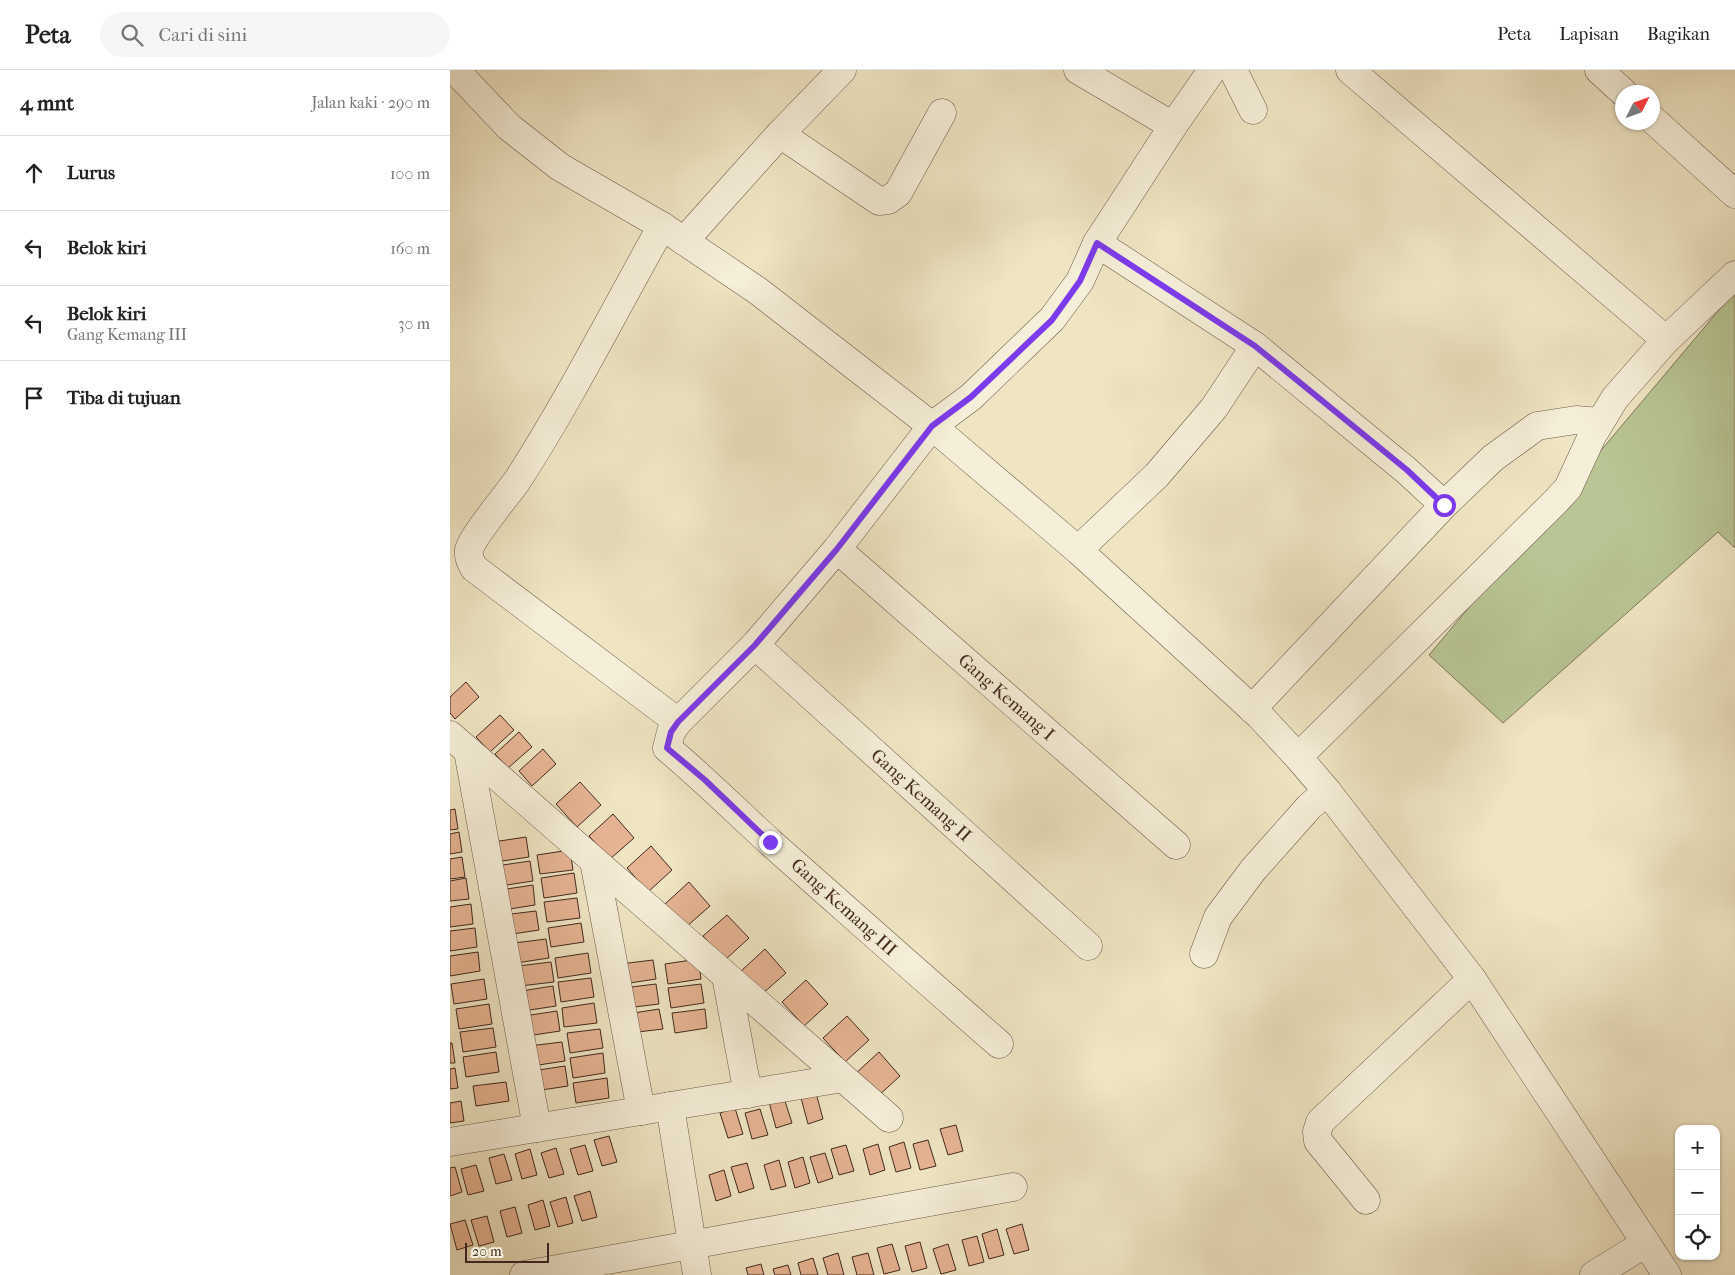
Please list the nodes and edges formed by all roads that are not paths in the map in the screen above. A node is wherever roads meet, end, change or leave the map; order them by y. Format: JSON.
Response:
{"nodes":[{"id":1,"x":456,"y":70,"type":"edge"},
{"id":2,"x":842,"y":70,"type":"edge"},
{"id":3,"x":1078,"y":70,"type":"edge"},
{"id":4,"x":1212,"y":70,"type":"edge"},
{"id":5,"x":1233,"y":70,"type":"edge"},
{"id":6,"x":1350,"y":70,"type":"edge"},
{"id":7,"x":1599,"y":70,"type":"edge"},
{"id":8,"x":1615,"y":85,"type":"edge"},
{"id":9,"x":1253,"y":110,"type":"dead end"},
{"id":10,"x":942,"y":113,"type":"dead end"},
{"id":11,"x":1173,"y":126,"type":"junction"},
{"id":12,"x":1660,"y":126,"type":"edge"},
{"id":13,"x":780,"y":134,"type":"junction"},
{"id":14,"x":1735,"y":194,"type":"edge"},
{"id":15,"x":673,"y":234,"type":"junction"},
{"id":16,"x":1097,"y":243,"type":"junction"},
{"id":17,"x":1735,"y":275,"type":"edge"},
{"id":18,"x":1666,"y":340,"type":"junction"},
{"id":19,"x":1255,"y":346,"type":"junction"},
{"id":20,"x":1600,"y":422,"type":"junction"},
{"id":21,"x":932,"y":426,"type":"junction"},
{"id":22,"x":1444,"y":505,"type":"junction"},
{"id":23,"x":837,"y":549,"type":"junction"},
{"id":24,"x":1078,"y":550,"type":"junction"},
{"id":25,"x":755,"y":645,"type":"junction"},
{"id":26,"x":1252,"y":709,"type":"junction"},
{"id":27,"x":678,"y":722,"type":"junction"},
{"id":28,"x":459,"y":743,"type":"edge"},
{"id":29,"x":1298,"y":757,"type":"junction"},
{"id":30,"x":1327,"y":791,"type":"junction"},
{"id":31,"x":1176,"y":845,"type":"dead end"},
{"id":32,"x":594,"y":861,"type":"junction"},
{"id":33,"x":1088,"y":946,"type":"dead end"},
{"id":34,"x":1204,"y":954,"type":"dead end"},
{"id":35,"x":726,"y":976,"type":"junction"},
{"id":36,"x":1472,"y":979,"type":"junction"},
{"id":37,"x":1000,"y":1044,"type":"dead end"},
{"id":38,"x":843,"y":1078,"type":"junction"},
{"id":39,"x":748,"y":1094,"type":"junction"},
{"id":40,"x":670,"y":1106,"type":"junction"},
{"id":41,"x":641,"y":1111,"type":"junction"},
{"id":42,"x":889,"y":1118,"type":"dead end"},
{"id":43,"x":537,"y":1128,"type":"junction"},
{"id":44,"x":450,"y":1142,"type":"edge"},
{"id":45,"x":1013,"y":1187,"type":"dead end"},
{"id":46,"x":1366,"y":1200,"type":"dead end"},
{"id":47,"x":1646,"y":1242,"type":"junction"},
{"id":48,"x":692,"y":1246,"type":"junction"},
{"id":49,"x":524,"y":1275,"type":"edge"},
{"id":50,"x":697,"y":1275,"type":"edge"},
{"id":51,"x":1594,"y":1275,"type":"edge"},
{"id":52,"x":1667,"y":1275,"type":"edge"}],
"edges":[{"from":1,"to":15,"type":"street"},
{"from":2,"to":13,"type":"street"},
{"from":3,"to":11,"type":"street"},
{"from":4,"to":11,"type":"street"},
{"from":5,"to":9,"type":"street"},
{"from":6,"to":18,"type":"street"},
{"from":7,"to":8,"type":"street"},
{"from":10,"to":13,"type":"street"},
{"from":11,"to":16,"type":"street"},
{"from":12,"to":14,"type":"street"},
{"from":13,"to":15,"type":"street"},
{"from":15,"to":21,"type":"street"},
{"from":15,"to":27,"type":"street"},
{"from":16,"to":19,"type":"street"},
{"from":16,"to":21,"type":"street"},
{"from":17,"to":18,"type":"street"},
{"from":18,"to":20,"type":"street"},
{"from":19,"to":22,"type":"street"},
{"from":19,"to":24,"type":"street"},
{"from":20,"to":22,"type":"street"},
{"from":20,"to":29,"type":"street"},
{"from":21,"to":23,"type":"street"},
{"from":21,"to":24,"type":"street"},
{"from":22,"to":26,"type":"street"},
{"from":23,"to":25,"type":"street"},
{"from":23,"to":31,"type":"street","name":"Gang Kemang I"},
{"from":24,"to":26,"type":"street"},
{"from":25,"to":27,"type":"street"},
{"from":25,"to":33,"type":"street","name":"Gang Kemang II"},
{"from":26,"to":29,"type":"street"},
{"from":27,"to":37,"type":"street","name":"Gang Kemang III"},
{"from":28,"to":32,"type":"street"},
{"from":28,"to":43,"type":"street"},
{"from":29,"to":30,"type":"street"},
{"from":30,"to":34,"type":"street"},
{"from":30,"to":36,"type":"street"},
{"from":32,"to":35,"type":"street"},
{"from":32,"to":41,"type":"street"},
{"from":35,"to":38,"type":"street"},
{"from":35,"to":39,"type":"street"},
{"from":36,"to":46,"type":"street"},
{"from":36,"to":47,"type":"street"},
{"from":38,"to":39,"type":"street"},
{"from":38,"to":42,"type":"street"},
{"from":39,"to":40,"type":"street"},
{"from":40,"to":41,"type":"street"},
{"from":40,"to":48,"type":"street"},
{"from":41,"to":43,"type":"street"},
{"from":43,"to":44,"type":"street"},
{"from":45,"to":48,"type":"street"},
{"from":47,"to":51,"type":"street"},
{"from":47,"to":52,"type":"street"},
{"from":48,"to":49,"type":"street"},
{"from":48,"to":50,"type":"street"}]}
